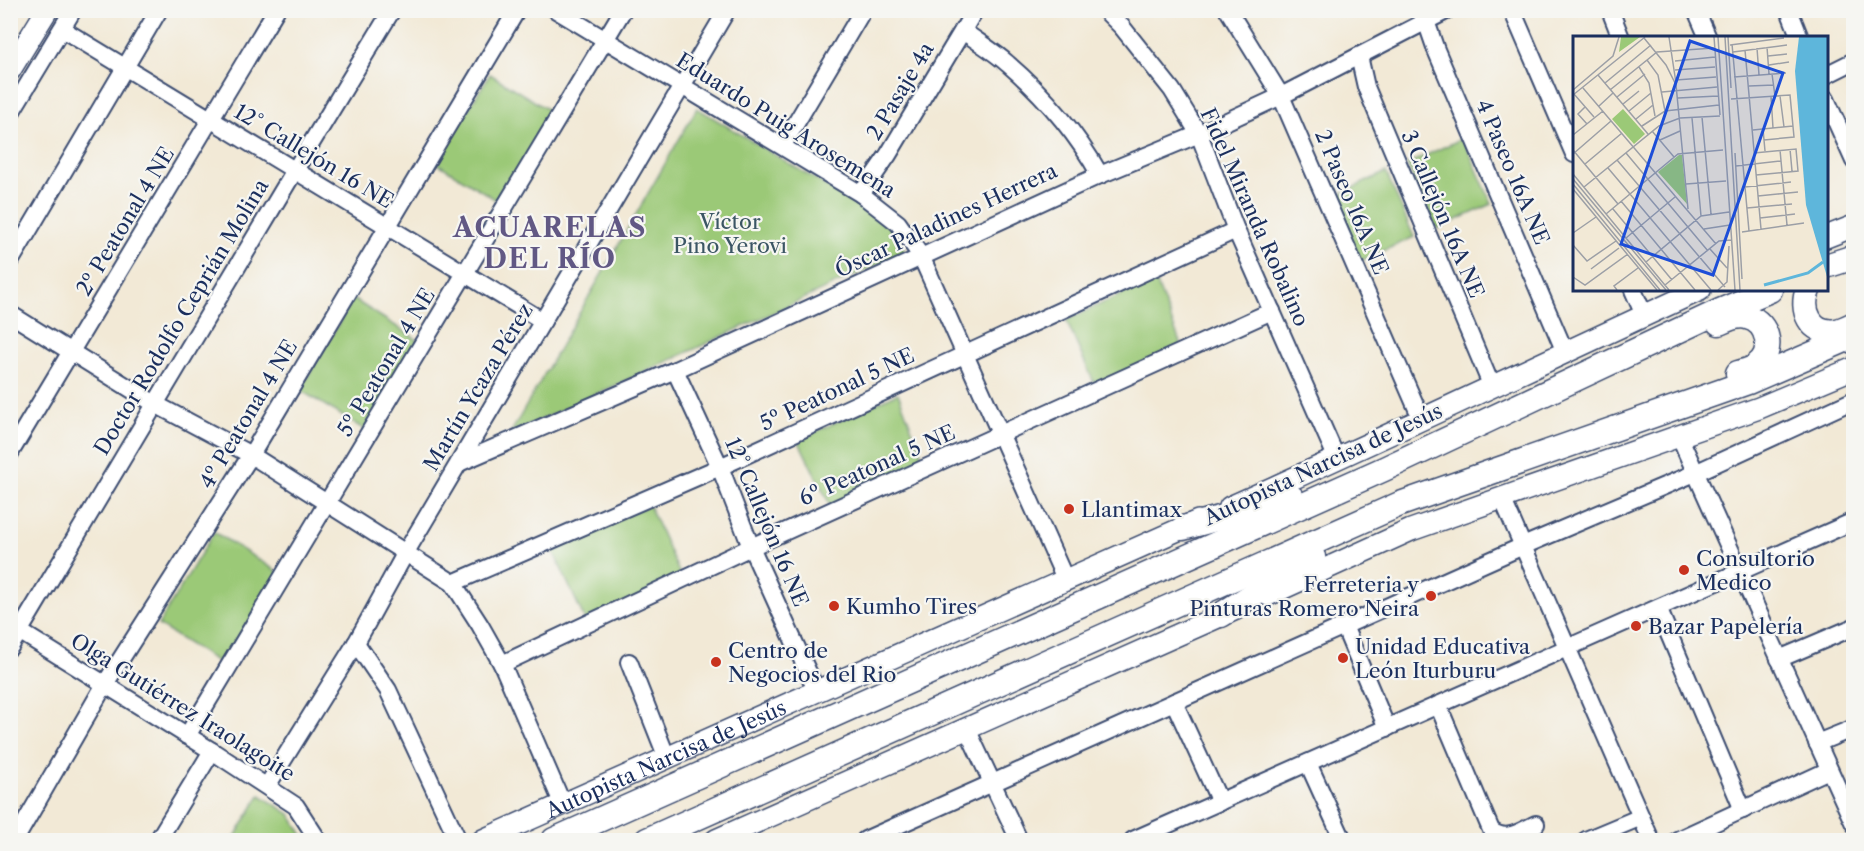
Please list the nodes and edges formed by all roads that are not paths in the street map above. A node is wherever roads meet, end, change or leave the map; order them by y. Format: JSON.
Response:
{"nodes":[{"id":1,"x":47,"y":10,"type":"edge"},
{"id":2,"x":73,"y":10,"type":"edge"},
{"id":3,"x":159,"y":10,"type":"edge"},
{"id":4,"x":276,"y":10,"type":"edge"},
{"id":5,"x":392,"y":10,"type":"edge"},
{"id":6,"x":517,"y":10,"type":"edge"},
{"id":7,"x":556,"y":10,"type":"edge"},
{"id":8,"x":623,"y":10,"type":"edge"},
{"id":9,"x":727,"y":10,"type":"edge"},
{"id":10,"x":863,"y":10,"type":"edge"},
{"id":11,"x":975,"y":10,"type":"edge"},
{"id":12,"x":1105,"y":10,"type":"edge"},
{"id":13,"x":1228,"y":10,"type":"edge"},
{"id":14,"x":1448,"y":10,"type":"edge"},
{"id":15,"x":1512,"y":10,"type":"edge"},
{"id":16,"x":1610,"y":10,"type":"edge"},
{"id":17,"x":1696,"y":10,"type":"edge"},
{"id":18,"x":1788,"y":10,"type":"edge"},
{"id":19,"x":1423,"y":16,"type":"edge"},
{"id":20,"x":62,"y":29,"type":"junction"},
{"id":21,"x":963,"y":31,"type":"junction"},
{"id":22,"x":1621,"y":36,"type":"edge"},
{"id":23,"x":1707,"y":36,"type":"edge"},
{"id":24,"x":1799,"y":36,"type":"edge"},
{"id":25,"x":605,"y":40,"type":"junction"},
{"id":26,"x":1359,"y":56,"type":"junction"},
{"id":27,"x":1854,"y":61,"type":"edge"},
{"id":28,"x":125,"y":68,"type":"junction"},
{"id":29,"x":10,"y":70,"type":"edge"},
{"id":30,"x":1828,"y":74,"type":"edge"},
{"id":31,"x":683,"y":86,"type":"junction"},
{"id":32,"x":1281,"y":96,"type":"junction"},
{"id":33,"x":1828,"y":101,"type":"edge"},
{"id":34,"x":10,"y":114,"type":"edge"},
{"id":35,"x":212,"y":120,"type":"junction"},
{"id":36,"x":1199,"y":134,"type":"junction"},
{"id":37,"x":783,"y":145,"type":"junction"},
{"id":38,"x":1573,"y":149,"type":"edge"},
{"id":39,"x":1854,"y":161,"type":"edge"},
{"id":40,"x":295,"y":170,"type":"junction"},
{"id":41,"x":1100,"y":175,"type":"junction"},
{"id":42,"x":861,"y":194,"type":"junction"},
{"id":43,"x":388,"y":226,"type":"junction"},
{"id":44,"x":1854,"y":226,"type":"edge"},
{"id":45,"x":1236,"y":230,"type":"junction"},
{"id":46,"x":1828,"y":237,"type":"edge"},
{"id":47,"x":921,"y":256,"type":"junction"},
{"id":48,"x":1854,"y":256,"type":"edge"},
{"id":49,"x":10,"y":262,"type":"edge"},
{"id":50,"x":1828,"y":266,"type":"edge"},
{"id":51,"x":1854,"y":268,"type":"edge"},
{"id":52,"x":465,"y":273,"type":"junction"},
{"id":53,"x":1828,"y":277,"type":"edge"},
{"id":54,"x":1633,"y":291,"type":"edge"},
{"id":55,"x":1698,"y":291,"type":"edge"},
{"id":56,"x":1768,"y":291,"type":"edge"},
{"id":57,"x":1808,"y":291,"type":"edge"},
{"id":58,"x":1272,"y":311,"type":"junction"},
{"id":59,"x":10,"y":314,"type":"edge"},
{"id":60,"x":1644,"y":315,"type":"junction"},
{"id":61,"x":543,"y":321,"type":"junction"},
{"id":62,"x":1854,"y":324,"type":"edge"},
{"id":63,"x":1854,"y":336,"type":"edge"},
{"id":64,"x":72,"y":352,"type":"junction"},
{"id":65,"x":1565,"y":352,"type":"junction"},
{"id":66,"x":966,"y":354,"type":"junction"},
{"id":67,"x":1623,"y":357,"type":"junction"},
{"id":68,"x":1854,"y":368,"type":"edge"},
{"id":69,"x":675,"y":370,"type":"junction"},
{"id":70,"x":1492,"y":387,"type":"junction"},
{"id":71,"x":1854,"y":400,"type":"edge"},
{"id":72,"x":155,"y":404,"type":"junction"},
{"id":73,"x":1648,"y":417,"type":"junction"},
{"id":74,"x":1421,"y":418,"type":"junction"},
{"id":75,"x":1000,"y":435,"type":"junction"},
{"id":76,"x":1678,"y":436,"type":"junction"},
{"id":77,"x":10,"y":453,"type":"edge"},
{"id":78,"x":251,"y":455,"type":"junction"},
{"id":79,"x":1337,"y":459,"type":"junction"},
{"id":80,"x":459,"y":463,"type":"junction"},
{"id":81,"x":720,"y":467,"type":"junction"},
{"id":82,"x":1695,"y":473,"type":"junction"},
{"id":83,"x":1370,"y":476,"type":"junction"},
{"id":84,"x":1502,"y":498,"type":"junction"},
{"id":85,"x":327,"y":503,"type":"junction"},
{"id":86,"x":1385,"y":511,"type":"junction"},
{"id":87,"x":1854,"y":521,"type":"edge"},
{"id":88,"x":1183,"y":528,"type":"junction"},
{"id":89,"x":1523,"y":546,"type":"junction"},
{"id":90,"x":751,"y":547,"type":"junction"},
{"id":91,"x":406,"y":552,"type":"junction"},
{"id":92,"x":1740,"y":572,"type":"junction"},
{"id":93,"x":1066,"y":581,"type":"junction"},
{"id":94,"x":453,"y":583,"type":"junction"},
{"id":95,"x":1658,"y":608,"type":"junction"},
{"id":96,"x":1221,"y":615,"type":"junction"},
{"id":97,"x":1344,"y":626,"type":"junction"},
{"id":98,"x":1854,"y":627,"type":"edge"},
{"id":99,"x":15,"y":629,"type":"edge"},
{"id":100,"x":356,"y":642,"type":"junction"},
{"id":101,"x":10,"y":647,"type":"edge"},
{"id":102,"x":1568,"y":648,"type":"junction"},
{"id":103,"x":1779,"y":658,"type":"junction"},
{"id":104,"x":629,"y":662,"type":"dead end"},
{"id":105,"x":502,"y":664,"type":"junction"},
{"id":106,"x":105,"y":684,"type":"junction"},
{"id":107,"x":817,"y":692,"type":"junction"},
{"id":108,"x":1174,"y":702,"type":"junction"},
{"id":109,"x":1438,"y":705,"type":"junction"},
{"id":110,"x":1387,"y":728,"type":"junction"},
{"id":111,"x":1854,"y":728,"type":"edge"},
{"id":112,"x":968,"y":729,"type":"junction"},
{"id":113,"x":187,"y":736,"type":"junction"},
{"id":114,"x":1817,"y":743,"type":"junction"},
{"id":115,"x":212,"y":751,"type":"junction"},
{"id":116,"x":668,"y":758,"type":"junction"},
{"id":117,"x":1308,"y":763,"type":"junction"},
{"id":118,"x":1829,"y":770,"type":"junction"},
{"id":119,"x":993,"y":783,"type":"junction"},
{"id":120,"x":267,"y":786,"type":"junction"},
{"id":121,"x":1220,"y":802,"type":"junction"},
{"id":122,"x":563,"y":805,"type":"junction"},
{"id":123,"x":1743,"y":810,"type":"junction"},
{"id":124,"x":1641,"y":817,"type":"junction"},
{"id":125,"x":1536,"y":824,"type":"dead end"},
{"id":126,"x":1854,"y":824,"type":"edge"},
{"id":127,"x":15,"y":840,"type":"edge"},
{"id":128,"x":158,"y":840,"type":"edge"},
{"id":129,"x":318,"y":840,"type":"edge"},
{"id":130,"x":458,"y":840,"type":"edge"},
{"id":131,"x":483,"y":840,"type":"edge"},
{"id":132,"x":554,"y":840,"type":"edge"},
{"id":133,"x":647,"y":840,"type":"edge"},
{"id":134,"x":716,"y":840,"type":"edge"},
{"id":135,"x":865,"y":840,"type":"edge"},
{"id":136,"x":1019,"y":840,"type":"edge"},
{"id":137,"x":1133,"y":840,"type":"edge"},
{"id":138,"x":1343,"y":840,"type":"edge"},
{"id":139,"x":1586,"y":840,"type":"edge"},
{"id":140,"x":1651,"y":840,"type":"edge"},
{"id":141,"x":1677,"y":840,"type":"edge"}],
"edges":[{"from":1,"to":29,"type":"main road"},
{"from":2,"to":20,"type":"street"},
{"from":3,"to":28,"type":"street"},
{"from":4,"to":35,"type":"street","name":"2º Peatonal 4 NE"},
{"from":5,"to":40,"type":"street","name":"Doctor Rodolfo Ceprián Molina"},
{"from":6,"to":43,"type":"street","name":"4º Peatonal 4 NE"},
{"from":7,"to":25,"type":"street","name":"Eduardo Puig Arosemena"},
{"from":8,"to":25,"type":"street","name":"5º Peatonal 4 NE"},
{"from":9,"to":31,"type":"street","name":"Martín Ycaza Pérez"},
{"from":10,"to":37,"type":"street"},
{"from":11,"to":21,"type":"street","name":"2 Pasaje 4a"},
{"from":12,"to":36,"type":"street","name":"Fidel Miranda Robalino"},
{"from":13,"to":32,"type":"street","name":"2 Paseo 16A NE"},
{"from":14,"to":19,"type":"street","name":"Óscar Paladines Herrera"},
{"from":15,"to":38,"type":"street"},
{"from":16,"to":22,"type":"street"},
{"from":17,"to":23,"type":"street"},
{"from":18,"to":24,"type":"street"},
{"from":19,"to":26,"type":"street","name":"Óscar Paladines Herrera"},
{"from":19,"to":65,"type":"street","name":"4 Paseo 16A NE"},
{"from":20,"to":28,"type":"street","name":"12° Callejón 16 NE"},
{"from":20,"to":34,"type":"street"},
{"from":21,"to":41,"type":"street"},
{"from":21,"to":42,"type":"street","name":"2 Pasaje 4a"},
{"from":25,"to":31,"type":"street","name":"Eduardo Puig Arosemena"},
{"from":25,"to":52,"type":"street","name":"5º Peatonal 4 NE"},
{"from":26,"to":32,"type":"street","name":"Óscar Paladines Herrera"},
{"from":26,"to":70,"type":"street","name":"3 Callejón 16A NE"},
{"from":27,"to":30,"type":"street"},
{"from":28,"to":35,"type":"street","name":"12° Callejón 16 NE"},
{"from":28,"to":49,"type":"street"},
{"from":31,"to":37,"type":"street","name":"Eduardo Puig Arosemena"},
{"from":31,"to":61,"type":"street","name":"Martín Ycaza Pérez"},
{"from":32,"to":36,"type":"street","name":"Óscar Paladines Herrera"},
{"from":32,"to":74,"type":"street","name":"2 Paseo 16A NE"},
{"from":33,"to":39,"type":"street"},
{"from":35,"to":40,"type":"street","name":"12° Callejón 16 NE"},
{"from":35,"to":64,"type":"street","name":"2º Peatonal 4 NE"},
{"from":36,"to":41,"type":"street","name":"Óscar Paladines Herrera"},
{"from":36,"to":45,"type":"street","name":"Fidel Miranda Robalino"},
{"from":37,"to":42,"type":"street","name":"Eduardo Puig Arosemena"},
{"from":40,"to":43,"type":"street","name":"12° Callejón 16 NE"},
{"from":40,"to":72,"type":"street","name":"Doctor Rodolfo Ceprián Molina"},
{"from":41,"to":47,"type":"street","name":"Óscar Paladines Herrera"},
{"from":42,"to":47,"type":"street","name":"Eduardo Puig Arosemena"},
{"from":43,"to":52,"type":"street","name":"12° Callejón 16 NE"},
{"from":43,"to":78,"type":"street","name":"4º Peatonal 4 NE"},
{"from":44,"to":46,"type":"main road"},
{"from":45,"to":58,"type":"street","name":"Fidel Miranda Robalino"},
{"from":45,"to":66,"type":"street","name":"5º Peatonal 5 NE"},
{"from":47,"to":66,"type":"street","name":"Eduardo Puig Arosemena"},
{"from":47,"to":69,"type":"street","name":"Óscar Paladines Herrera"},
{"from":48,"to":50,"type":"highway"},
{"from":51,"to":53,"type":"highway"},
{"from":52,"to":61,"type":"street","name":"12° Callejón 16 NE"},
{"from":52,"to":85,"type":"street","name":"5º Peatonal 4 NE"},
{"from":54,"to":60,"type":"street"},
{"from":55,"to":60,"type":"main road","name":"Autopista Narcisa de Jesús"},
{"from":56,"to":67,"type":"highway","name":"Autopista Narcisa de Jesús"},
{"from":57,"to":62,"type":"highway"},
{"from":58,"to":75,"type":"street","name":"6º Peatonal 5 NE"},
{"from":58,"to":79,"type":"street","name":"Fidel Miranda Robalino"},
{"from":59,"to":64,"type":"street"},
{"from":60,"to":65,"type":"main road","name":"Autopista Narcisa de Jesús"},
{"from":61,"to":80,"type":"street","name":"Martín Ycaza Pérez"},
{"from":63,"to":73,"type":"highway"},
{"from":64,"to":72,"type":"street"},
{"from":64,"to":77,"type":"street","name":"2º Peatonal 4 NE"},
{"from":65,"to":70,"type":"main road","name":"Autopista Narcisa de Jesús"},
{"from":66,"to":75,"type":"street","name":"Eduardo Puig Arosemena"},
{"from":66,"to":81,"type":"street","name":"5º Peatonal 5 NE"},
{"from":67,"to":73,"type":"highway"},
{"from":67,"to":83,"type":"highway","name":"Autopista Narcisa de Jesús"},
{"from":68,"to":76,"type":"main road"},
{"from":69,"to":80,"type":"street","name":"Óscar Paladines Herrera"},
{"from":69,"to":81,"type":"street","name":"12° Callejón 16 NE"},
{"from":70,"to":74,"type":"main road","name":"Autopista Narcisa de Jesús"},
{"from":71,"to":82,"type":"street"},
{"from":72,"to":78,"type":"street"},
{"from":72,"to":99,"type":"street","name":"Doctor Rodolfo Ceprián Molina"},
{"from":73,"to":86,"type":"highway"},
{"from":74,"to":79,"type":"main road","name":"Autopista Narcisa de Jesús"},
{"from":75,"to":90,"type":"street","name":"6º Peatonal 5 NE"},
{"from":75,"to":93,"type":"street","name":"Eduardo Puig Arosemena"},
{"from":76,"to":82,"type":"street"},
{"from":76,"to":84,"type":"main road"},
{"from":78,"to":85,"type":"street"},
{"from":78,"to":106,"type":"street","name":"4º Peatonal 4 NE"},
{"from":79,"to":88,"type":"main road","name":"Autopista Narcisa de Jesús"},
{"from":80,"to":91,"type":"street","name":"Martín Ycaza Pérez"},
{"from":81,"to":90,"type":"street","name":"12° Callejón 16 NE"},
{"from":81,"to":94,"type":"street","name":"5º Peatonal 5 NE"},
{"from":82,"to":89,"type":"street"},
{"from":82,"to":92,"type":"street"},
{"from":83,"to":88,"type":"highway"},
{"from":83,"to":132,"type":"highway","name":"Autopista Narcisa de Jesús"},
{"from":84,"to":89,"type":"street"},
{"from":84,"to":96,"type":"main road"},
{"from":85,"to":91,"type":"street"},
{"from":85,"to":113,"type":"street","name":"5º Peatonal 4 NE"},
{"from":86,"to":96,"type":"highway"},
{"from":86,"to":133,"type":"highway"},
{"from":87,"to":92,"type":"street"},
{"from":88,"to":93,"type":"main road","name":"Autopista Narcisa de Jesús"},
{"from":89,"to":97,"type":"street"},
{"from":89,"to":102,"type":"street"},
{"from":90,"to":105,"type":"street","name":"6º Peatonal 5 NE"},
{"from":90,"to":107,"type":"street","name":"12° Callejón 16 NE"},
{"from":91,"to":94,"type":"street"},
{"from":91,"to":100,"type":"street","name":"Martín Ycaza Pérez"},
{"from":92,"to":95,"type":"street"},
{"from":92,"to":103,"type":"street"},
{"from":93,"to":107,"type":"main road","name":"Autopista Narcisa de Jesús"},
{"from":94,"to":105,"type":"street"},
{"from":95,"to":102,"type":"street"},
{"from":95,"to":123,"type":"street"},
{"from":96,"to":112,"type":"main road"},
{"from":97,"to":108,"type":"street"},
{"from":97,"to":110,"type":"street"},
{"from":98,"to":103,"type":"street"},
{"from":99,"to":101,"type":"street","name":"Doctor Rodolfo Ceprián Molina"},
{"from":99,"to":106,"type":"street","name":"Olga Gutiérrez Iraolagoite"},
{"from":100,"to":120,"type":"street","name":"Martín Ycaza Pérez"},
{"from":100,"to":130,"type":"street"},
{"from":102,"to":109,"type":"street"},
{"from":102,"to":124,"type":"street"},
{"from":103,"to":114,"type":"street"},
{"from":104,"to":116,"type":"street"},
{"from":105,"to":122,"type":"street"},
{"from":106,"to":113,"type":"street","name":"Olga Gutiérrez Iraolagoite"},
{"from":106,"to":127,"type":"street","name":"4º Peatonal 4 NE"},
{"from":107,"to":116,"type":"main road","name":"Autopista Narcisa de Jesús"},
{"from":108,"to":119,"type":"street"},
{"from":108,"to":121,"type":"street"},
{"from":109,"to":110,"type":"street"},
{"from":109,"to":125,"type":"street"},
{"from":110,"to":117,"type":"street"},
{"from":111,"to":114,"type":"street"},
{"from":112,"to":119,"type":"street"},
{"from":112,"to":134,"type":"main road"},
{"from":113,"to":115,"type":"street","name":"Olga Gutiérrez Iraolagoite"},
{"from":114,"to":118,"type":"street"},
{"from":115,"to":120,"type":"street","name":"Olga Gutiérrez Iraolagoite"},
{"from":115,"to":128,"type":"street"},
{"from":116,"to":122,"type":"main road","name":"Autopista Narcisa de Jesús"},
{"from":117,"to":121,"type":"street"},
{"from":117,"to":138,"type":"street"},
{"from":118,"to":123,"type":"street"},
{"from":118,"to":126,"type":"street"},
{"from":119,"to":135,"type":"street"},
{"from":119,"to":136,"type":"street"},
{"from":120,"to":129,"type":"street","name":"Olga Gutiérrez Iraolagoite"},
{"from":121,"to":137,"type":"street"},
{"from":122,"to":131,"type":"main road","name":"Autopista Narcisa de Jesús"},
{"from":123,"to":141,"type":"street"},
{"from":124,"to":139,"type":"street"},
{"from":124,"to":140,"type":"street"}]}
